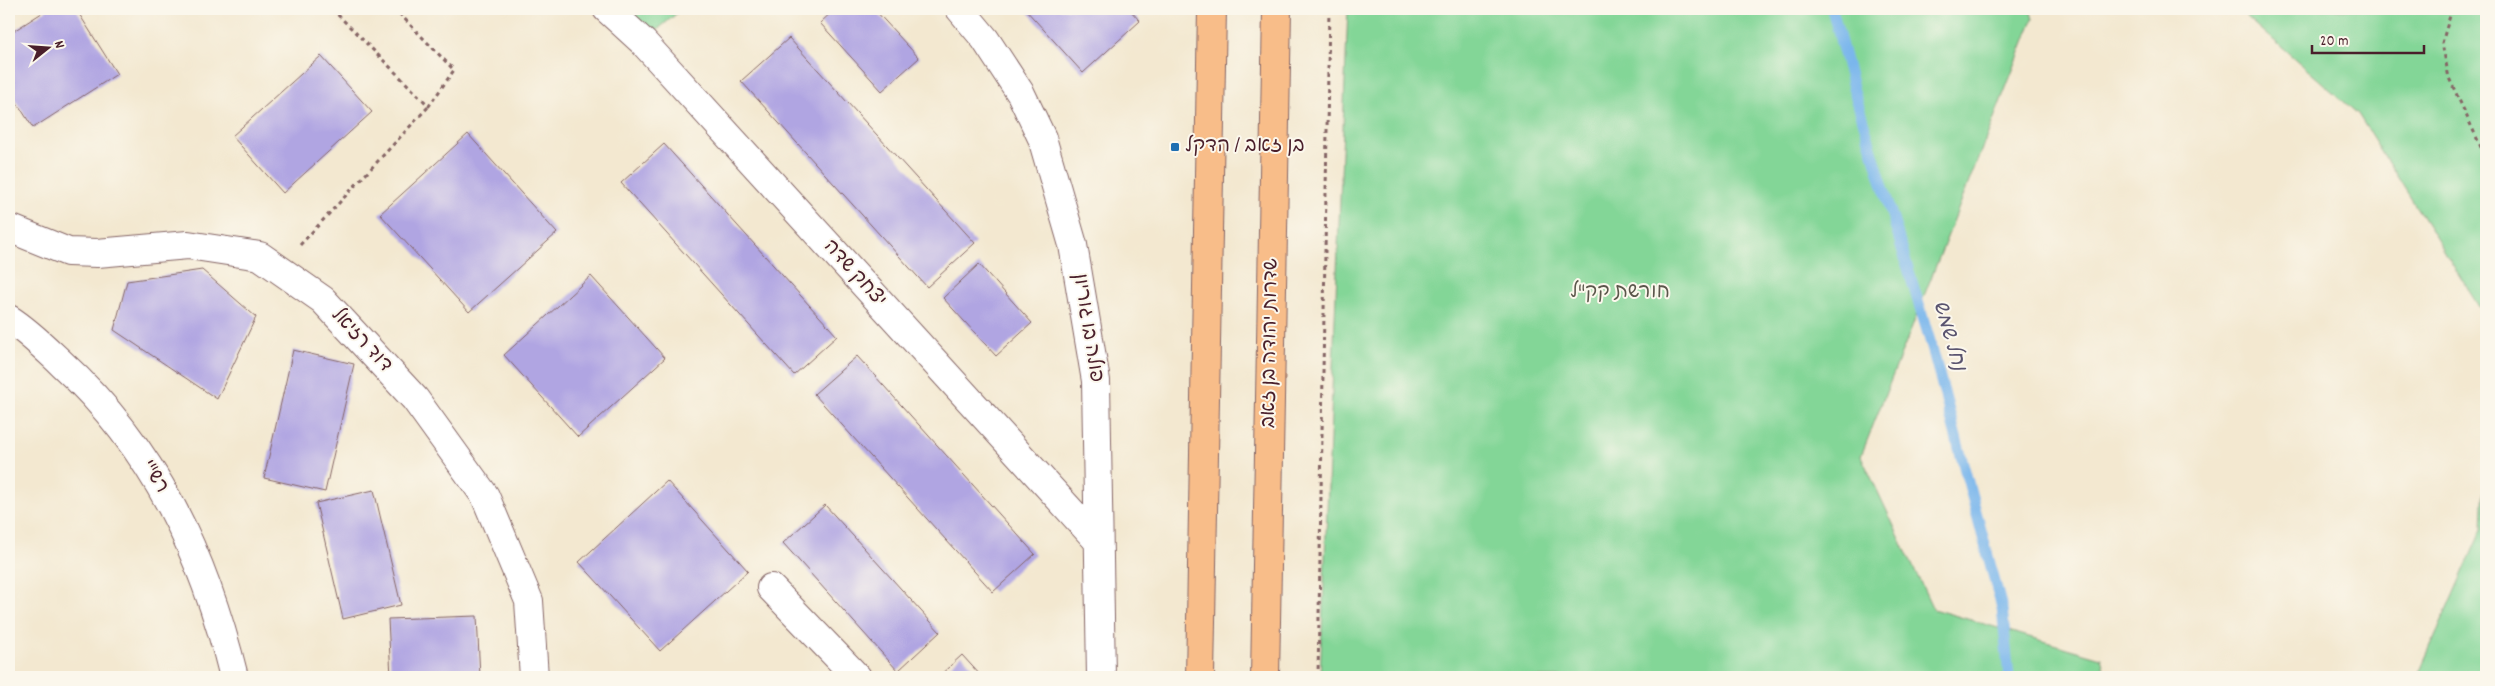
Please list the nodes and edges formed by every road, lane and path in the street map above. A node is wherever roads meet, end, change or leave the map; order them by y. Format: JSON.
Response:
{"nodes":[{"id":1,"x":332,"y":9,"type":"edge"},
{"id":2,"x":394,"y":9,"type":"edge"},
{"id":3,"x":608,"y":9,"type":"edge"},
{"id":4,"x":960,"y":9,"type":"edge"},
{"id":5,"x":1212,"y":9,"type":"edge"},
{"id":6,"x":1277,"y":9,"type":"edge"},
{"id":7,"x":1329,"y":9,"type":"edge"},
{"id":8,"x":2452,"y":9,"type":"edge"},
{"id":9,"x":429,"y":106,"type":"junction"},
{"id":10,"x":2486,"y":158,"type":"edge"},
{"id":11,"x":9,"y":228,"type":"edge"},
{"id":12,"x":278,"y":268,"type":"junction"},
{"id":13,"x":9,"y":319,"type":"edge"},
{"id":14,"x":1098,"y":542,"type":"junction"},
{"id":15,"x":771,"y":588,"type":"dead end"},
{"id":16,"x":234,"y":677,"type":"edge"},
{"id":17,"x":534,"y":677,"type":"edge"},
{"id":18,"x":857,"y":677,"type":"edge"},
{"id":19,"x":1101,"y":677,"type":"edge"},
{"id":20,"x":1200,"y":677,"type":"edge"},
{"id":21,"x":1265,"y":677,"type":"edge"},
{"id":22,"x":1318,"y":677,"type":"edge"}],
"edges":[{"from":1,"to":9,"type":"path"},
{"from":2,"to":9,"type":"path"},
{"from":3,"to":14,"type":"street","name":"יצחק שדה"},
{"from":4,"to":14,"type":"street","name":"פולה בו גוריון"},
{"from":5,"to":20,"type":"main road"},
{"from":6,"to":21,"type":"main road","name":"שדרות יהודה בן זאב"},
{"from":7,"to":22,"type":"path"},
{"from":8,"to":10,"type":"path"},
{"from":9,"to":12,"type":"path"},
{"from":11,"to":12,"type":"street","name":"דוד רזיאל"},
{"from":12,"to":17,"type":"street","name":"דוד רזיאל"},
{"from":13,"to":16,"type":"street","name":"רש\"י"},
{"from":14,"to":19,"type":"street","name":"פולה בו גוריון"},
{"from":15,"to":18,"type":"street"}]}
